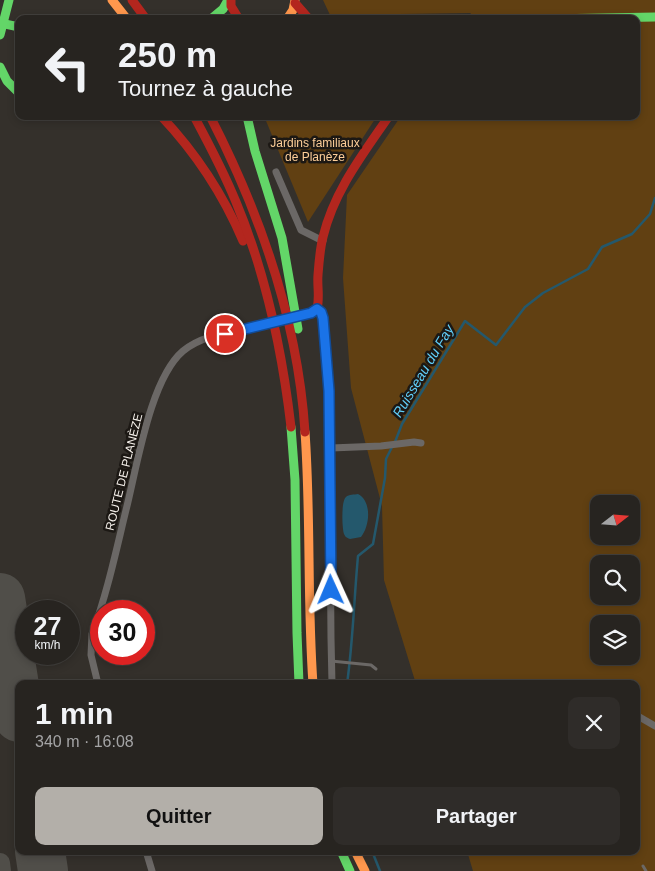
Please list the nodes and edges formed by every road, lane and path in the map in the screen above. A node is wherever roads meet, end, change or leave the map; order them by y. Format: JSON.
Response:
{"nodes":[{"id":1,"x":9,"y":0,"type":"edge"},
{"id":2,"x":112,"y":0,"type":"edge"},
{"id":3,"x":132,"y":0,"type":"edge"},
{"id":4,"x":230,"y":0,"type":"edge"},
{"id":5,"x":295,"y":1,"type":"edge"},
{"id":6,"x":124,"y":15,"type":"edge"},
{"id":7,"x":143,"y":15,"type":"edge"},
{"id":8,"x":216,"y":15,"type":"edge"},
{"id":9,"x":236,"y":15,"type":"edge"},
{"id":10,"x":290,"y":15,"type":"edge"},
{"id":11,"x":304,"y":15,"type":"edge"},
{"id":12,"x":640,"y":17,"type":"edge"},
{"id":13,"x":655,"y":17,"type":"edge"},
{"id":14,"x":2,"y":23,"type":"edge"},
{"id":15,"x":15,"y":26,"type":"edge"},
{"id":16,"x":0,"y":35,"type":"edge"},
{"id":17,"x":0,"y":68,"type":"edge"},
{"id":18,"x":15,"y":90,"type":"edge"},
{"id":19,"x":165,"y":120,"type":"edge"},
{"id":20,"x":196,"y":120,"type":"edge"},
{"id":21,"x":212,"y":120,"type":"edge"},
{"id":22,"x":248,"y":120,"type":"edge"},
{"id":23,"x":386,"y":120,"type":"edge"},
{"id":24,"x":276,"y":172,"type":"dead end"},
{"id":25,"x":323,"y":241,"type":"junction"},
{"id":26,"x":265,"y":287,"type":"junction"},
{"id":27,"x":317,"y":309,"type":"junction"},
{"id":28,"x":297,"y":366,"type":"junction"},
{"id":29,"x":421,"y":443,"type":"dead end"},
{"id":30,"x":331,"y":448,"type":"junction"},
{"id":31,"x":331,"y":661,"type":"junction"},
{"id":32,"x":376,"y":669,"type":"dead end"},
{"id":33,"x":97,"y":680,"type":"edge"},
{"id":34,"x":299,"y":680,"type":"edge"},
{"id":35,"x":313,"y":680,"type":"edge"},
{"id":36,"x":332,"y":680,"type":"edge"},
{"id":37,"x":640,"y":717,"type":"edge"},
{"id":38,"x":655,"y":726,"type":"edge"},
{"id":39,"x":147,"y":855,"type":"edge"},
{"id":40,"x":343,"y":855,"type":"edge"},
{"id":41,"x":357,"y":855,"type":"edge"},
{"id":42,"x":643,"y":866,"type":"dead end"},
{"id":43,"x":152,"y":871,"type":"edge"},
{"id":44,"x":350,"y":871,"type":"edge"},
{"id":45,"x":364,"y":871,"type":"edge"},
{"id":46,"x":646,"y":871,"type":"edge"}],
"edges":[{"from":1,"to":14,"type":"main road"},
{"from":2,"to":6,"type":"main road"},
{"from":3,"to":7,"type":"main road"},
{"from":4,"to":8,"type":"main road"},
{"from":4,"to":9,"type":"main road"},
{"from":5,"to":10,"type":"main road"},
{"from":5,"to":11,"type":"main road"},
{"from":12,"to":13,"type":"main road"},
{"from":14,"to":15,"type":"main road"},
{"from":14,"to":16,"type":"main road"},
{"from":17,"to":18,"type":"main road"},
{"from":19,"to":26,"type":"main road"},
{"from":20,"to":26,"type":"main road"},
{"from":21,"to":28,"type":"main road"},
{"from":22,"to":28,"type":"main road"},
{"from":23,"to":25,"type":"main road"},
{"from":24,"to":25,"type":"street"},
{"from":25,"to":27,"type":"main road"},
{"from":26,"to":34,"type":"main road"},
{"from":27,"to":30,"type":"street"},
{"from":27,"to":33,"type":"street","name":"ROUTE DE PLANÈZE","bridge":true},
{"from":28,"to":35,"type":"main road"},
{"from":29,"to":30,"type":"street"},
{"from":30,"to":31,"type":"street"},
{"from":31,"to":32,"type":"lane"},
{"from":31,"to":36,"type":"street"},
{"from":37,"to":38,"type":"street"},
{"from":39,"to":43,"type":"street"},
{"from":40,"to":44,"type":"main road"},
{"from":41,"to":45,"type":"main road"},
{"from":42,"to":46,"type":"lane"}]}
